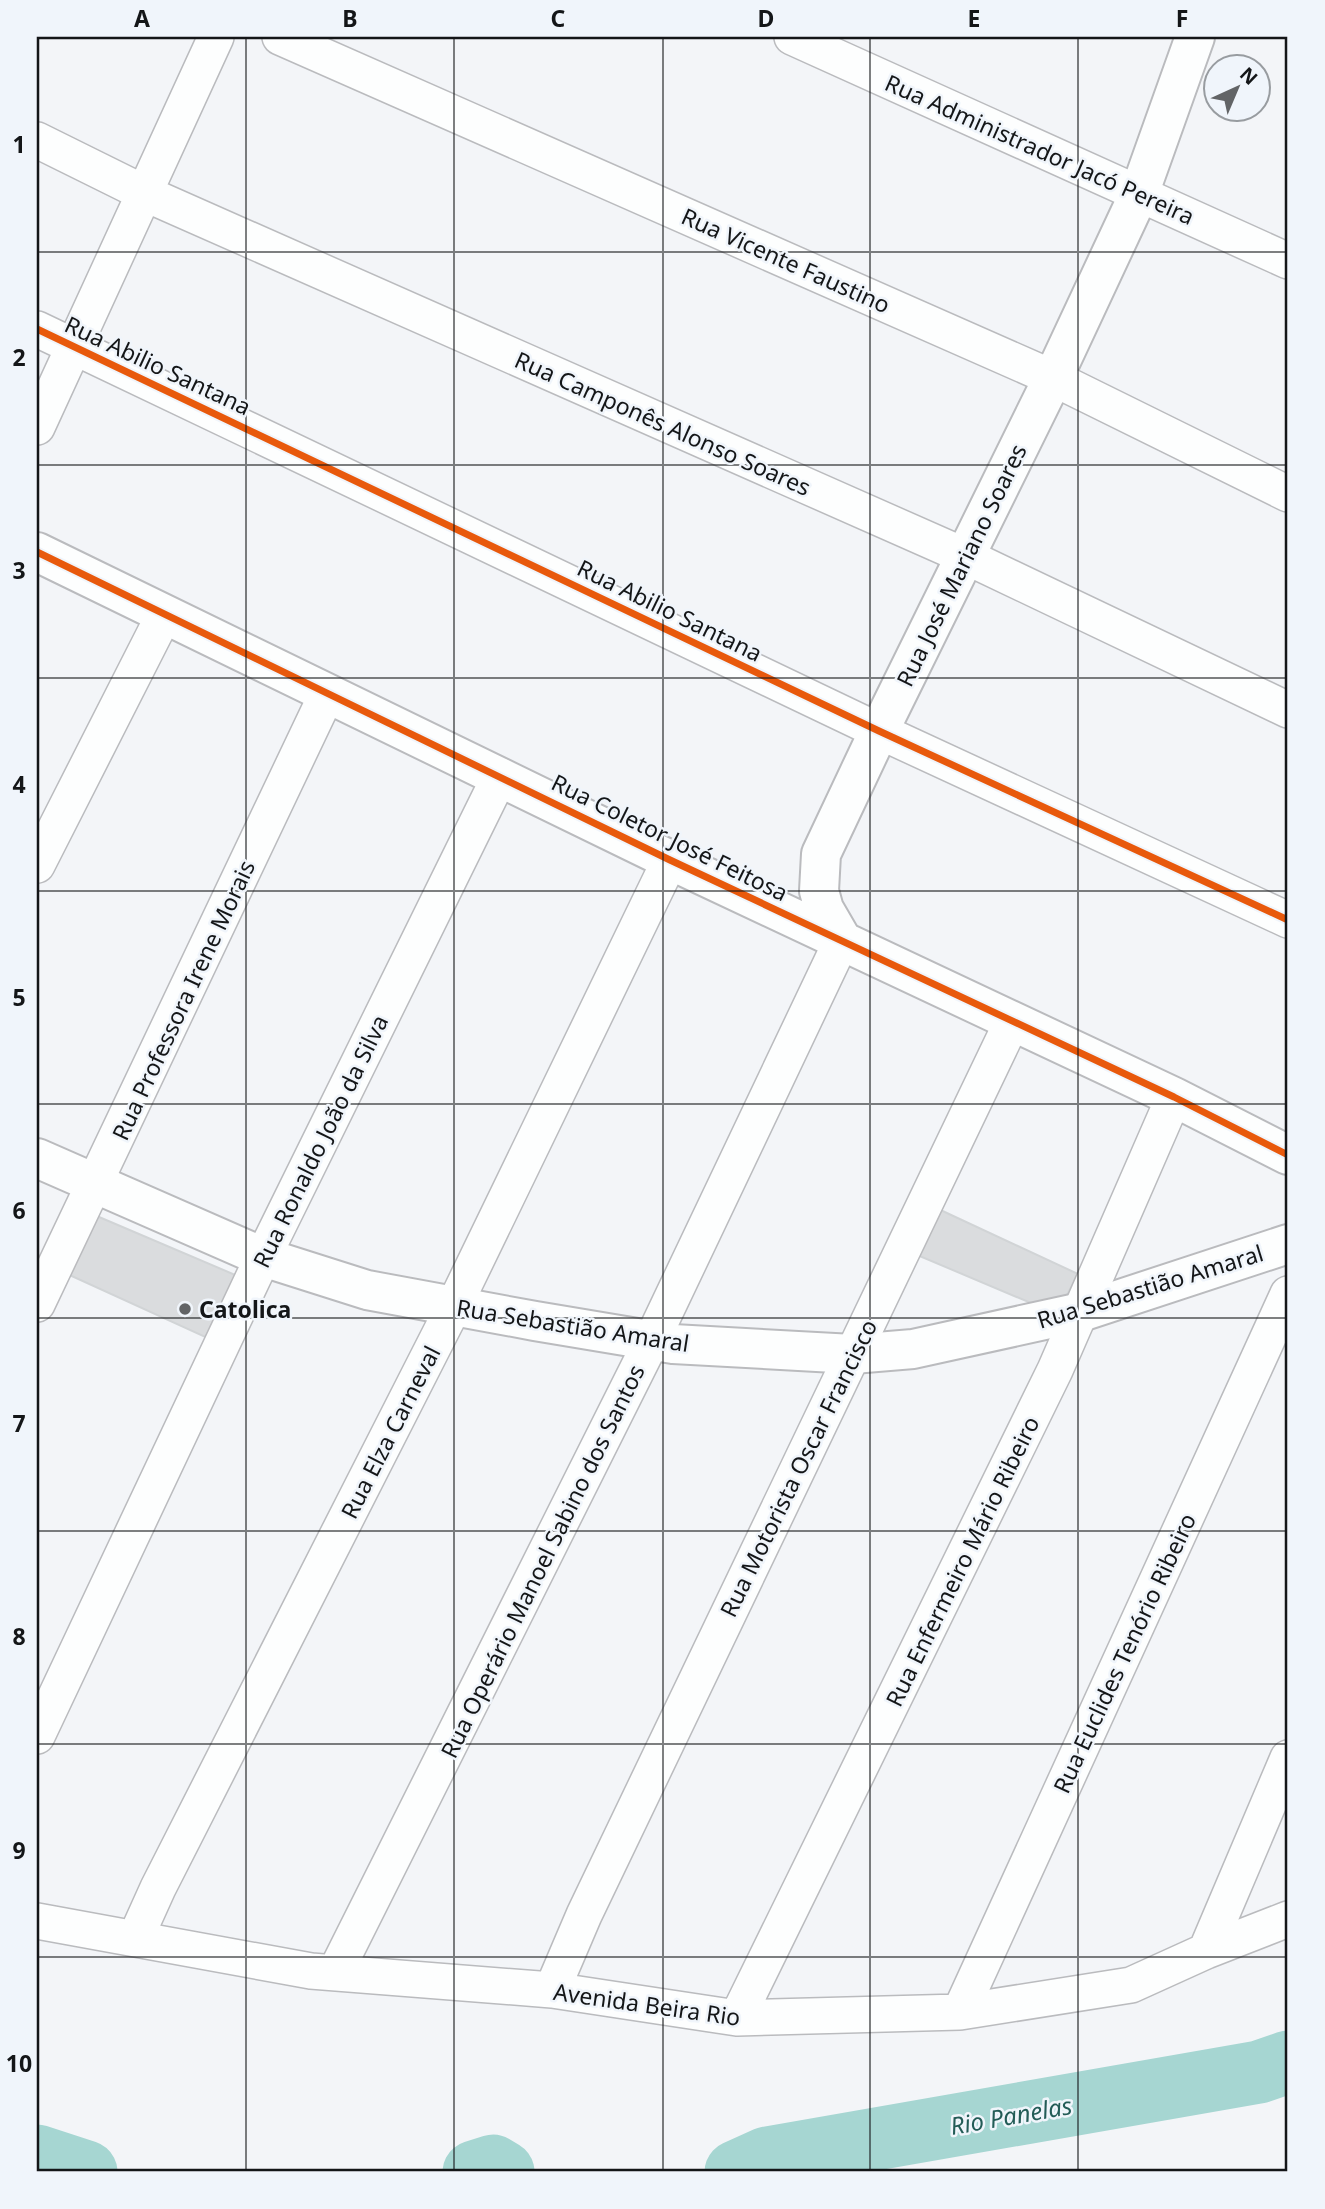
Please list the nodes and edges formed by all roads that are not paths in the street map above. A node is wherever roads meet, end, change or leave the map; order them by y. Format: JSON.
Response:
{"nodes":[{"id":1,"x":216,"y":37,"type":"edge"},
{"id":2,"x":280,"y":37,"type":"edge"},
{"id":3,"x":792,"y":37,"type":"edge"},
{"id":4,"x":1195,"y":37,"type":"edge"},
{"id":5,"x":37,"y":140,"type":"edge"},
{"id":6,"x":144,"y":193,"type":"junction"},
{"id":7,"x":1139,"y":194,"type":"junction"},
{"id":8,"x":1288,"y":261,"type":"edge"},
{"id":9,"x":37,"y":329,"type":"edge"},
{"id":10,"x":75,"y":347,"type":"junction"},
{"id":11,"x":1053,"y":378,"type":"junction"},
{"id":12,"x":37,"y":427,"type":"edge"},
{"id":13,"x":1288,"y":494,"type":"edge"},
{"id":14,"x":37,"y":552,"type":"edge"},
{"id":15,"x":965,"y":556,"type":"junction"},
{"id":16,"x":164,"y":615,"type":"junction"},
{"id":17,"x":327,"y":694,"type":"junction"},
{"id":18,"x":1288,"y":710,"type":"edge"},
{"id":19,"x":879,"y":731,"type":"junction"},
{"id":20,"x":500,"y":776,"type":"junction"},
{"id":21,"x":670,"y":860,"type":"junction"},
{"id":22,"x":37,"y":865,"type":"edge"},
{"id":23,"x":1288,"y":920,"type":"edge"},
{"id":24,"x":842,"y":940,"type":"junction"},
{"id":25,"x":1012,"y":1022,"type":"junction"},
{"id":26,"x":1174,"y":1097,"type":"junction"},
{"id":27,"x":1288,"y":1155,"type":"edge"},
{"id":28,"x":37,"y":1158,"type":"edge"},
{"id":29,"x":95,"y":1185,"type":"junction"},
{"id":30,"x":1288,"y":1244,"type":"edge"},
{"id":31,"x":263,"y":1256,"type":"junction"},
{"id":32,"x":1288,"y":1294,"type":"edge"},
{"id":33,"x":37,"y":1304,"type":"edge"},
{"id":34,"x":454,"y":1306,"type":"junction"},
{"id":35,"x":1081,"y":1312,"type":"junction"},
{"id":36,"x":651,"y":1342,"type":"junction"},
{"id":37,"x":853,"y":1354,"type":"junction"},
{"id":38,"x":37,"y":1735,"type":"edge"},
{"id":39,"x":1288,"y":1758,"type":"edge"},
{"id":40,"x":1288,"y":1919,"type":"edge"},
{"id":41,"x":37,"y":1921,"type":"edge"},
{"id":42,"x":135,"y":1939,"type":"junction"},
{"id":43,"x":1206,"y":1951,"type":"junction"},
{"id":44,"x":335,"y":1973,"type":"junction"},
{"id":45,"x":552,"y":1990,"type":"junction"},
{"id":46,"x":960,"y":2012,"type":"junction"},
{"id":47,"x":737,"y":2018,"type":"junction"}],
"edges":[{"from":1,"to":6,"type":"street"},
{"from":2,"to":11,"type":"street","name":"Rua Vicente Faustino"},
{"from":3,"to":7,"type":"street","name":"Rua Administrador Jacó Pereira"},
{"from":4,"to":7,"type":"street","name":"Rua José Mariano Soares"},
{"from":5,"to":6,"type":"street","name":"Rua Camponês Alonso Soares"},
{"from":6,"to":10,"type":"street"},
{"from":6,"to":15,"type":"street","name":"Rua Camponês Alonso Soares"},
{"from":7,"to":8,"type":"street","name":"Rua Administrador Jacó Pereira"},
{"from":7,"to":11,"type":"street","name":"Rua José Mariano Soares"},
{"from":9,"to":10,"type":"street","name":"Rua Abilio Santana"},
{"from":10,"to":12,"type":"street"},
{"from":10,"to":19,"type":"street","name":"Rua Abilio Santana"},
{"from":11,"to":13,"type":"street","name":"Rua Vicente Faustino"},
{"from":11,"to":15,"type":"street","name":"Rua José Mariano Soares"},
{"from":14,"to":16,"type":"street","name":"Rua Coletor José Feitosa"},
{"from":15,"to":18,"type":"street","name":"Rua Camponês Alonso Soares"},
{"from":15,"to":19,"type":"street","name":"Rua José Mariano Soares"},
{"from":16,"to":17,"type":"street","name":"Rua Coletor José Feitosa"},
{"from":16,"to":22,"type":"street"},
{"from":17,"to":20,"type":"street","name":"Rua Coletor José Feitosa"},
{"from":17,"to":29,"type":"street","name":"Rua Professora Irene Morais"},
{"from":19,"to":23,"type":"street","name":"Rua Abilio Santana"},
{"from":19,"to":24,"type":"street","name":"Rua José Mariano Soares"},
{"from":20,"to":21,"type":"street","name":"Rua Coletor José Feitosa"},
{"from":20,"to":31,"type":"street","name":"Rua Ronaldo João da Silva"},
{"from":21,"to":24,"type":"street","name":"Rua Coletor José Feitosa"},
{"from":21,"to":34,"type":"street","name":"Rua Elza Carneval"},
{"from":24,"to":25,"type":"street","name":"Rua Coletor José Feitosa"},
{"from":24,"to":36,"type":"street","name":"Rua Operário Manoel Sabino dos Santos"},
{"from":25,"to":26,"type":"street","name":"Rua Coletor José Feitosa"},
{"from":25,"to":37,"type":"street","name":"Rua Motorista Oscar Francisco"},
{"from":26,"to":27,"type":"street","name":"Rua Coletor José Feitosa"},
{"from":26,"to":35,"type":"street","name":"Rua Enfermeiro Mário Ribeiro"},
{"from":28,"to":29,"type":"street","name":"Rua Sebastião Amaral"},
{"from":29,"to":31,"type":"street","name":"Rua Sebastião Amaral"},
{"from":29,"to":33,"type":"street","name":"Rua Professora Irene Morais"},
{"from":30,"to":35,"type":"street","name":"Rua Sebastião Amaral"},
{"from":31,"to":34,"type":"street","name":"Rua Sebastião Amaral"},
{"from":31,"to":38,"type":"street","name":"Rua Ronaldo João da Silva"},
{"from":32,"to":46,"type":"street","name":"Rua Euclides Tenório Ribeiro"},
{"from":34,"to":36,"type":"street","name":"Rua Sebastião Amaral"},
{"from":34,"to":42,"type":"street","name":"Rua Elza Carneval"},
{"from":35,"to":37,"type":"street","name":"Rua Sebastião Amaral"},
{"from":35,"to":47,"type":"street","name":"Rua Enfermeiro Mário Ribeiro"},
{"from":36,"to":37,"type":"street","name":"Rua Sebastião Amaral"},
{"from":36,"to":44,"type":"street","name":"Rua Operário Manoel Sabino dos Santos"},
{"from":37,"to":45,"type":"street","name":"Rua Motorista Oscar Francisco"},
{"from":39,"to":43,"type":"street"},
{"from":40,"to":43,"type":"street","name":"Avenida Beira Rio"},
{"from":41,"to":42,"type":"street","name":"Avenida Beira Rio"},
{"from":42,"to":44,"type":"street","name":"Avenida Beira Rio"},
{"from":43,"to":46,"type":"street","name":"Avenida Beira Rio"},
{"from":44,"to":45,"type":"street","name":"Avenida Beira Rio"},
{"from":45,"to":47,"type":"street","name":"Avenida Beira Rio"},
{"from":46,"to":47,"type":"street","name":"Avenida Beira Rio"}]}
